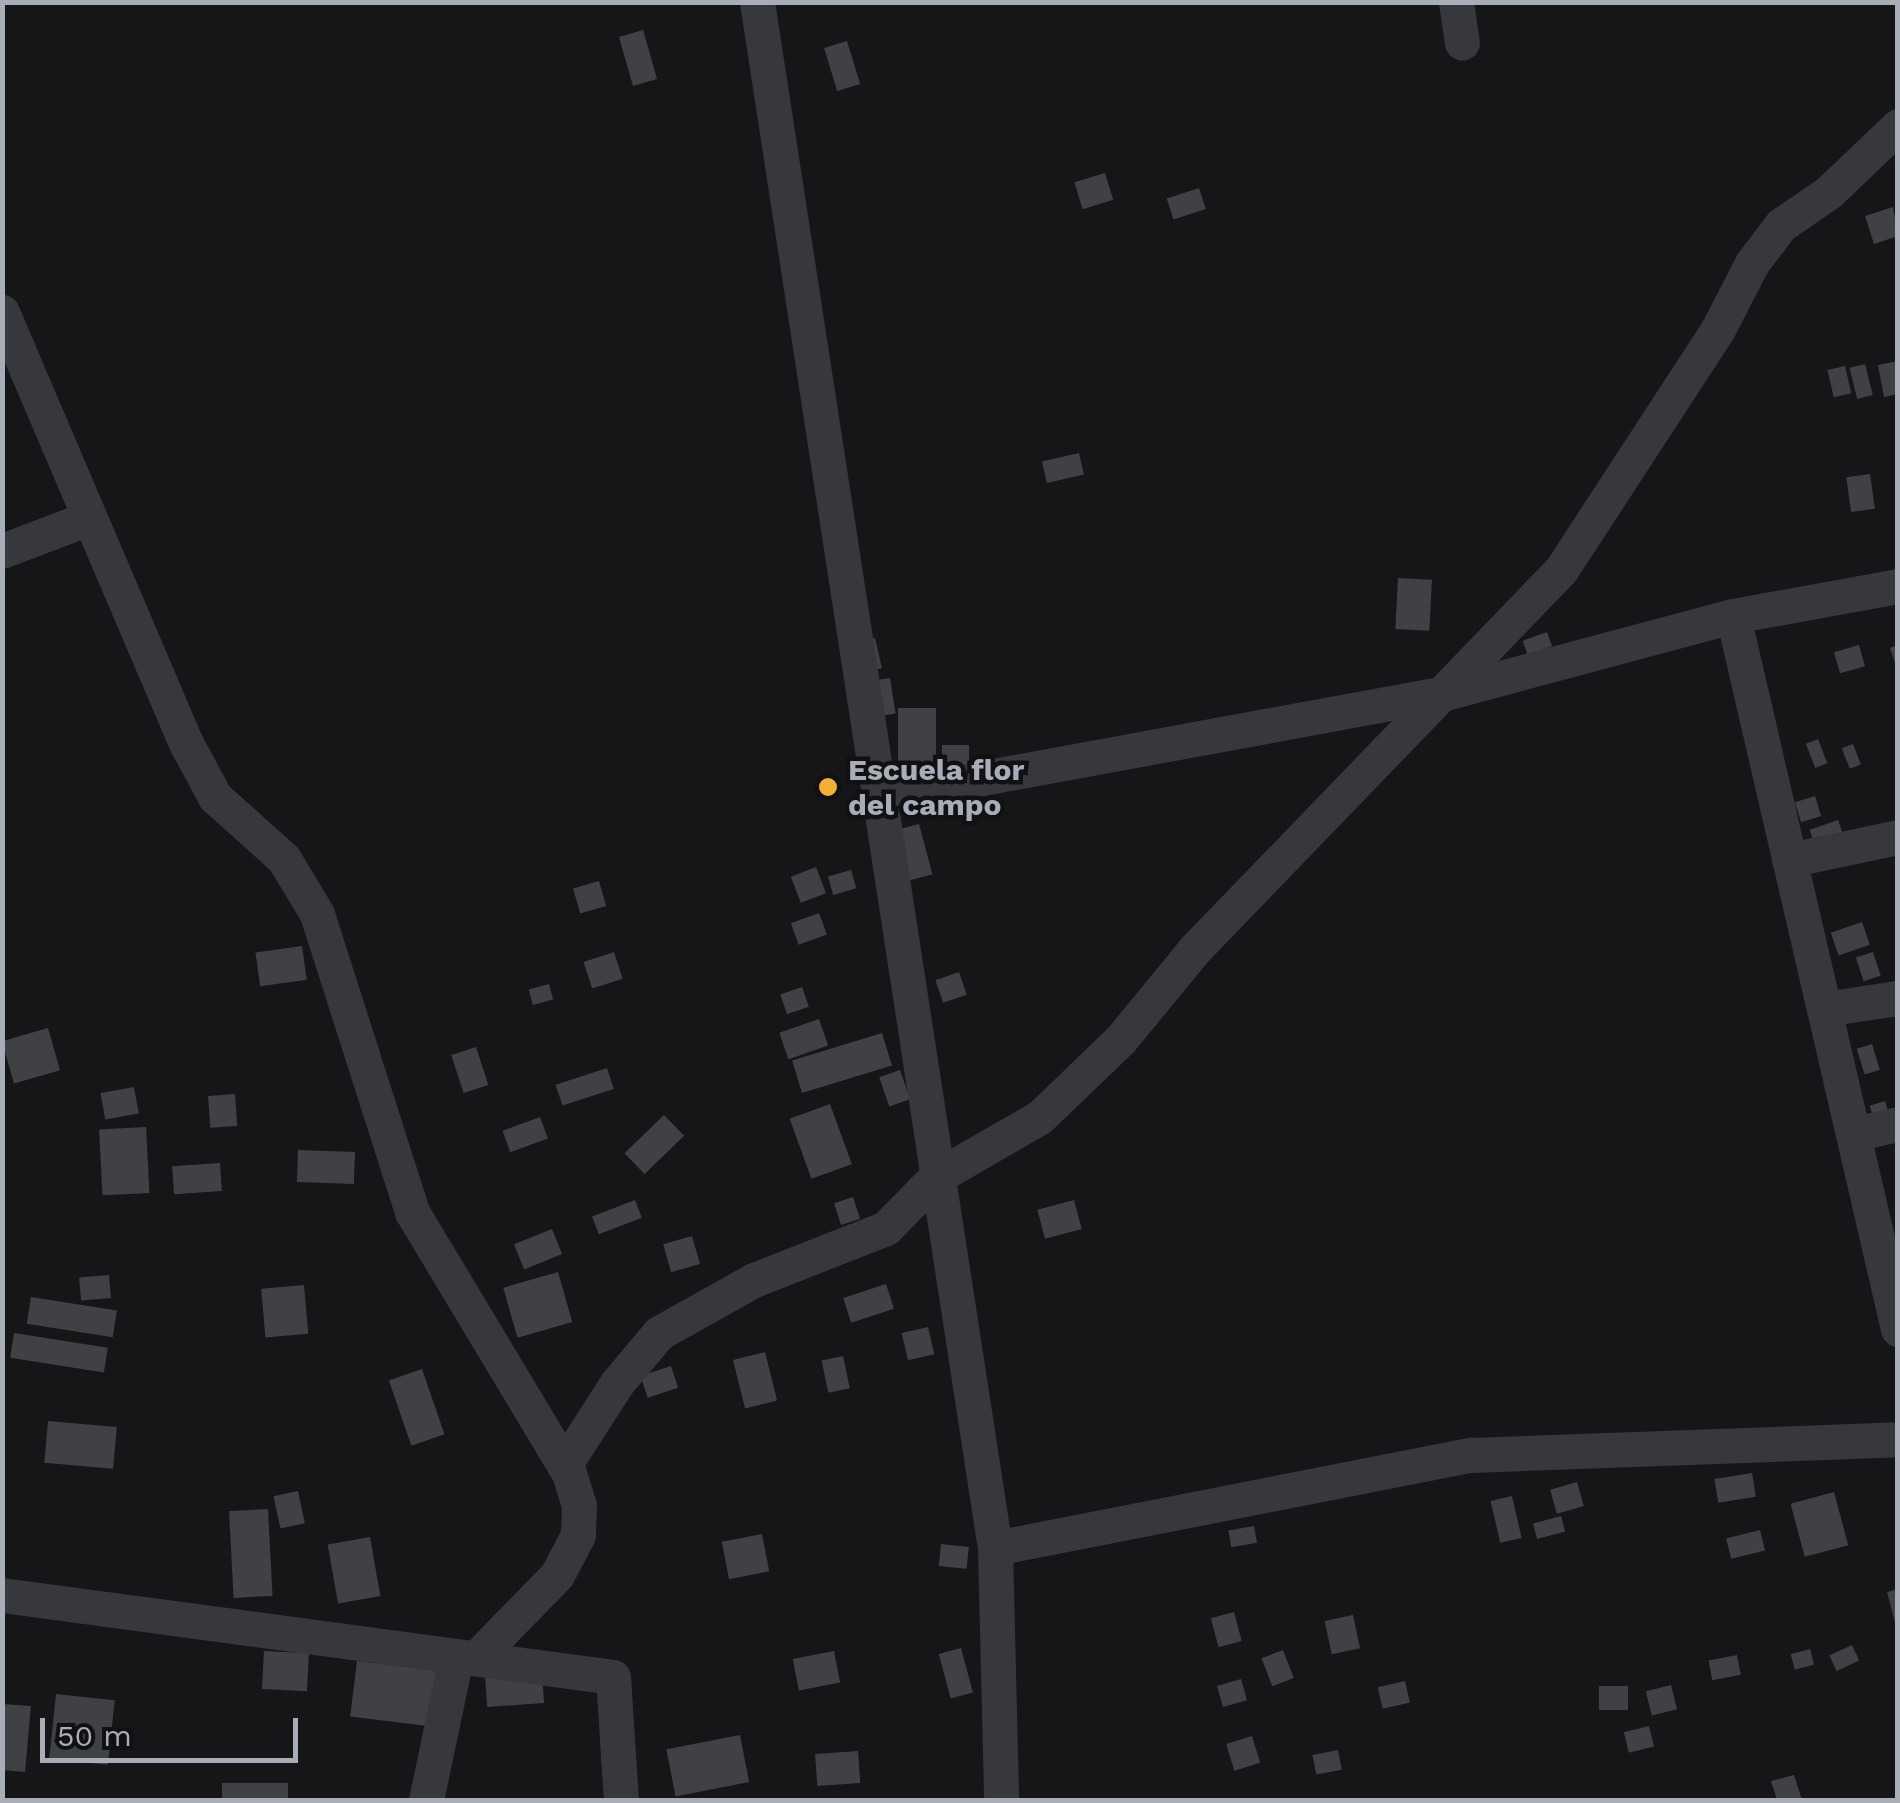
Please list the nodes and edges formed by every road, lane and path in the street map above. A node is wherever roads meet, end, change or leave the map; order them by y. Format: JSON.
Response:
{"nodes":[{"id":1,"x":758,"y":2,"type":"edge"},
{"id":2,"x":1456,"y":2,"type":"edge"},
{"id":3,"x":1462,"y":43,"type":"dead end"},
{"id":4,"x":1898,"y":126,"type":"edge"},
{"id":5,"x":2,"y":312,"type":"edge"},
{"id":6,"x":89,"y":518,"type":"junction"},
{"id":7,"x":2,"y":551,"type":"edge"},
{"id":8,"x":1898,"y":586,"type":"edge"},
{"id":9,"x":1733,"y":616,"type":"junction"},
{"id":10,"x":1445,"y":693,"type":"junction"},
{"id":11,"x":879,"y":797,"type":"junction"},
{"id":12,"x":1898,"y":838,"type":"edge"},
{"id":13,"x":1790,"y":860,"type":"junction"},
{"id":14,"x":1898,"y":998,"type":"edge"},
{"id":15,"x":1824,"y":1010,"type":"junction"},
{"id":16,"x":1898,"y":1124,"type":"edge"},
{"id":17,"x":1853,"y":1134,"type":"junction"},
{"id":18,"x":936,"y":1177,"type":"junction"},
{"id":19,"x":1889,"y":1258,"type":"edge"},
{"id":20,"x":1898,"y":1328,"type":"edge"},
{"id":21,"x":1898,"y":1439,"type":"edge"},
{"id":22,"x":566,"y":1464,"type":"junction"},
{"id":23,"x":995,"y":1548,"type":"junction"},
{"id":24,"x":2,"y":1595,"type":"edge"},
{"id":25,"x":467,"y":1657,"type":"junction"},
{"id":26,"x":426,"y":1800,"type":"edge"},
{"id":27,"x":621,"y":1800,"type":"edge"},
{"id":28,"x":1001,"y":1800,"type":"edge"}],
"edges":[{"from":1,"to":11,"type":"street"},
{"from":2,"to":3,"type":"street"},
{"from":4,"to":10,"type":"street"},
{"from":5,"to":6,"type":"street"},
{"from":6,"to":7,"type":"street"},
{"from":6,"to":22,"type":"street"},
{"from":8,"to":9,"type":"street"},
{"from":9,"to":10,"type":"street"},
{"from":9,"to":13,"type":"street"},
{"from":10,"to":11,"type":"street"},
{"from":10,"to":18,"type":"street"},
{"from":11,"to":18,"type":"street"},
{"from":12,"to":13,"type":"street"},
{"from":13,"to":15,"type":"street"},
{"from":14,"to":15,"type":"street"},
{"from":15,"to":17,"type":"street"},
{"from":16,"to":17,"type":"street"},
{"from":17,"to":19,"type":"street"},
{"from":18,"to":22,"type":"street"},
{"from":18,"to":23,"type":"street"},
{"from":19,"to":20,"type":"street"},
{"from":21,"to":23,"type":"street"},
{"from":22,"to":25,"type":"street"},
{"from":23,"to":28,"type":"street"},
{"from":24,"to":25,"type":"street"},
{"from":25,"to":26,"type":"street"},
{"from":25,"to":27,"type":"street"}]}
